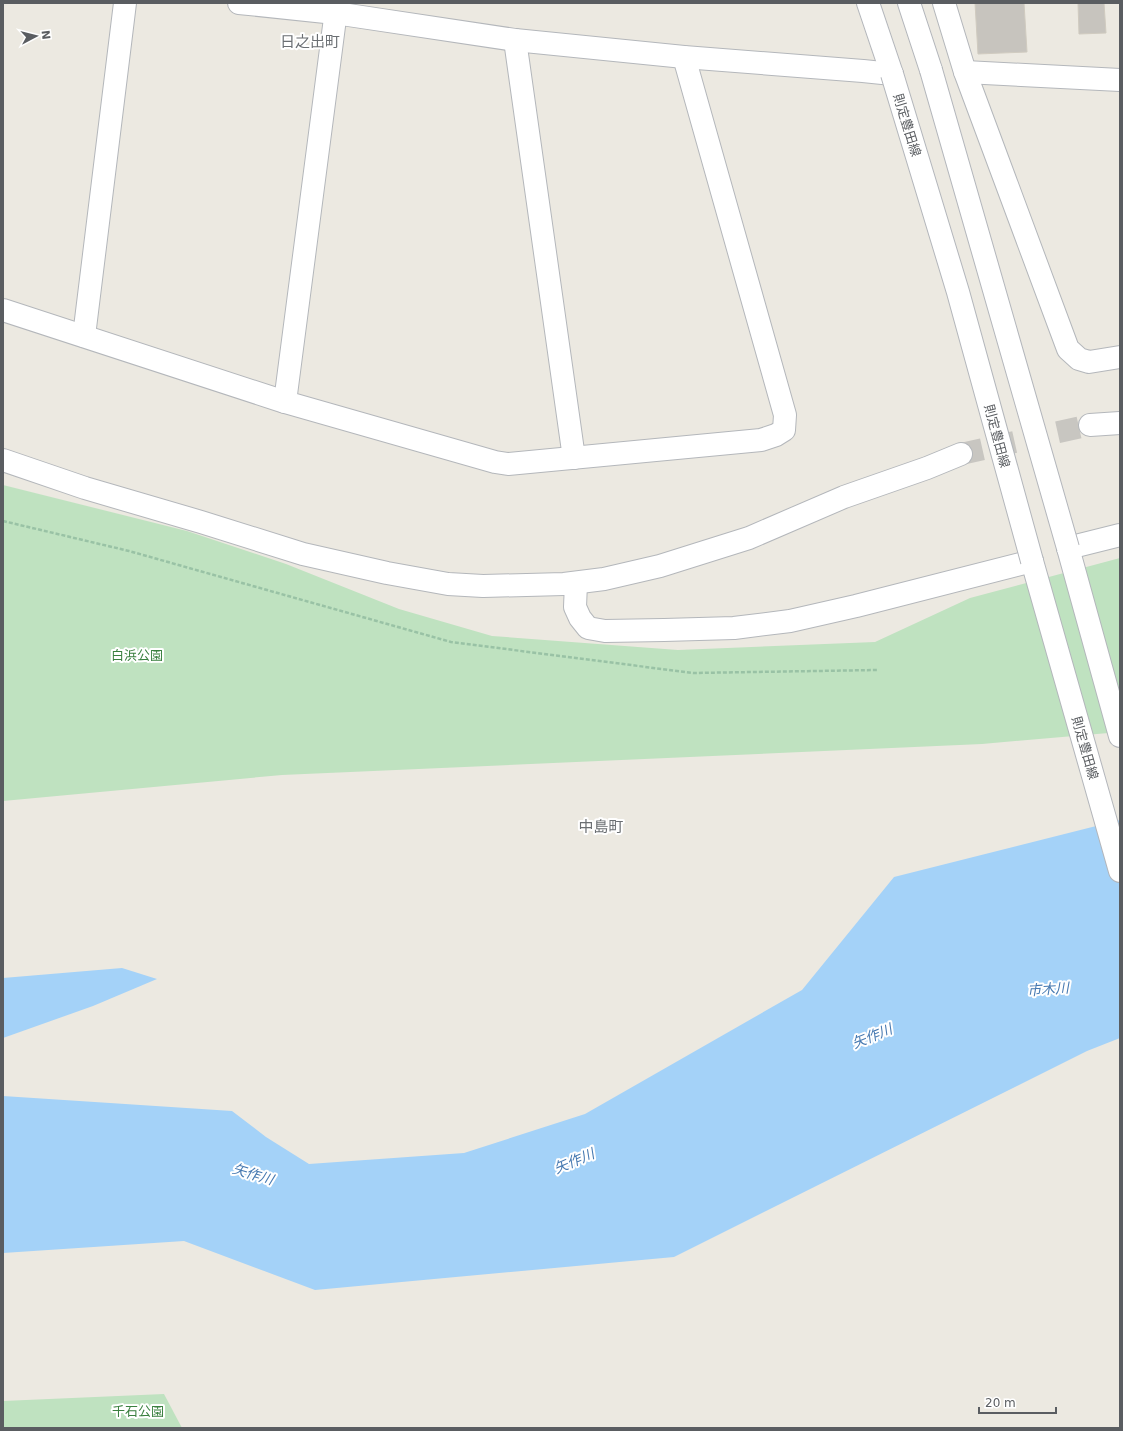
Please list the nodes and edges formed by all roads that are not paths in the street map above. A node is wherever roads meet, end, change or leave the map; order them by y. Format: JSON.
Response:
{"nodes":[{"id":1,"x":125,"y":3,"type":"edge"},
{"id":2,"x":239,"y":3,"type":"edge"},
{"id":3,"x":868,"y":3,"type":"edge"},
{"id":4,"x":909,"y":3,"type":"edge"},
{"id":5,"x":944,"y":3,"type":"edge"},
{"id":6,"x":336,"y":8,"type":"edge"},
{"id":7,"x":515,"y":40,"type":"junction"},
{"id":8,"x":684,"y":57,"type":"junction"},
{"id":9,"x":965,"y":72,"type":"junction"},
{"id":10,"x":892,"y":74,"type":"junction"},
{"id":11,"x":1120,"y":80,"type":"edge"},
{"id":12,"x":3,"y":310,"type":"edge"},
{"id":13,"x":84,"y":336,"type":"junction"},
{"id":14,"x":1120,"y":357,"type":"edge"},
{"id":15,"x":285,"y":402,"type":"junction"},
{"id":16,"x":1120,"y":423,"type":"edge"},
{"id":17,"x":1090,"y":425,"type":"tunnel mouth"},
{"id":18,"x":961,"y":454,"type":"tunnel mouth"},
{"id":19,"x":574,"y":458,"type":"junction"},
{"id":20,"x":3,"y":460,"type":"edge"},
{"id":21,"x":1120,"y":535,"type":"edge"},
{"id":22,"x":1068,"y":548,"type":"junction"},
{"id":23,"x":1032,"y":560,"type":"junction"},
{"id":24,"x":576,"y":583,"type":"junction"},
{"id":25,"x":1120,"y":736,"type":"edge"},
{"id":26,"x":1120,"y":871,"type":"edge"}],
"edges":[{"from":1,"to":13,"type":"street"},
{"from":2,"to":6,"type":"street"},
{"from":3,"to":10,"type":"street","name":"則定豊田線"},
{"from":4,"to":22,"type":"street","bridge":true},
{"from":5,"to":9,"type":"street"},
{"from":6,"to":7,"type":"street"},
{"from":6,"to":15,"type":"street"},
{"from":7,"to":8,"type":"street"},
{"from":7,"to":19,"type":"street"},
{"from":8,"to":10,"type":"street"},
{"from":8,"to":19,"type":"street"},
{"from":9,"to":11,"type":"street"},
{"from":9,"to":14,"type":"street"},
{"from":10,"to":23,"type":"street","name":"則定豊田線","bridge":true},
{"from":12,"to":13,"type":"street"},
{"from":13,"to":15,"type":"street"},
{"from":15,"to":19,"type":"street"},
{"from":16,"to":17,"type":"street"},
{"from":18,"to":24,"type":"street"},
{"from":20,"to":24,"type":"street"},
{"from":21,"to":22,"type":"street"},
{"from":22,"to":25,"type":"street"},
{"from":23,"to":24,"type":"street"},
{"from":23,"to":26,"type":"street","name":"則定豊田線"}]}
